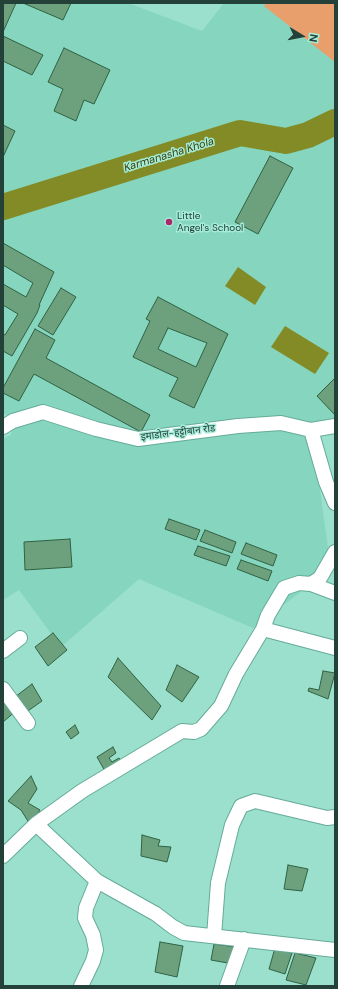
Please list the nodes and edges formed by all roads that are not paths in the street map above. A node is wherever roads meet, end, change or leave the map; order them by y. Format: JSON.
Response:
{"nodes":[{"id":1,"x":335,"y":426,"type":"edge"},
{"id":2,"x":3,"y":427,"type":"edge"},
{"id":3,"x":311,"y":430,"type":"junction"},
{"id":4,"x":335,"y":503,"type":"edge"},
{"id":5,"x":335,"y":552,"type":"edge"},
{"id":6,"x":311,"y":584,"type":"junction"},
{"id":7,"x":335,"y":593,"type":"edge"},
{"id":8,"x":263,"y":629,"type":"junction"},
{"id":9,"x":20,"y":638,"type":"dead end"},
{"id":10,"x":335,"y":648,"type":"edge"},
{"id":11,"x":3,"y":651,"type":"edge"},
{"id":12,"x":3,"y":689,"type":"edge"},
{"id":13,"x":28,"y":724,"type":"dead end"},
{"id":14,"x":335,"y":817,"type":"edge"},
{"id":15,"x":36,"y":824,"type":"junction"},
{"id":16,"x":3,"y":856,"type":"edge"},
{"id":17,"x":97,"y":881,"type":"junction"},
{"id":18,"x":214,"y":936,"type":"junction"},
{"id":19,"x":244,"y":938,"type":"junction"},
{"id":20,"x":335,"y":950,"type":"edge"},
{"id":21,"x":81,"y":986,"type":"edge"},
{"id":22,"x":227,"y":986,"type":"edge"}],
"edges":[{"from":1,"to":3,"type":"street","name":"इमाडोल-हट्टीबान रोड"},
{"from":2,"to":3,"type":"street","name":"इमाडोल-हट्टीबान रोड"},
{"from":3,"to":4,"type":"street"},
{"from":5,"to":6,"type":"street"},
{"from":6,"to":7,"type":"street"},
{"from":6,"to":8,"type":"street"},
{"from":8,"to":10,"type":"street"},
{"from":8,"to":15,"type":"street"},
{"from":9,"to":11,"type":"street"},
{"from":12,"to":13,"type":"street"},
{"from":14,"to":18,"type":"street"},
{"from":15,"to":16,"type":"street"},
{"from":15,"to":17,"type":"street"},
{"from":17,"to":18,"type":"street"},
{"from":17,"to":21,"type":"street"},
{"from":18,"to":19,"type":"street"},
{"from":19,"to":20,"type":"street"},
{"from":19,"to":22,"type":"street"}]}
